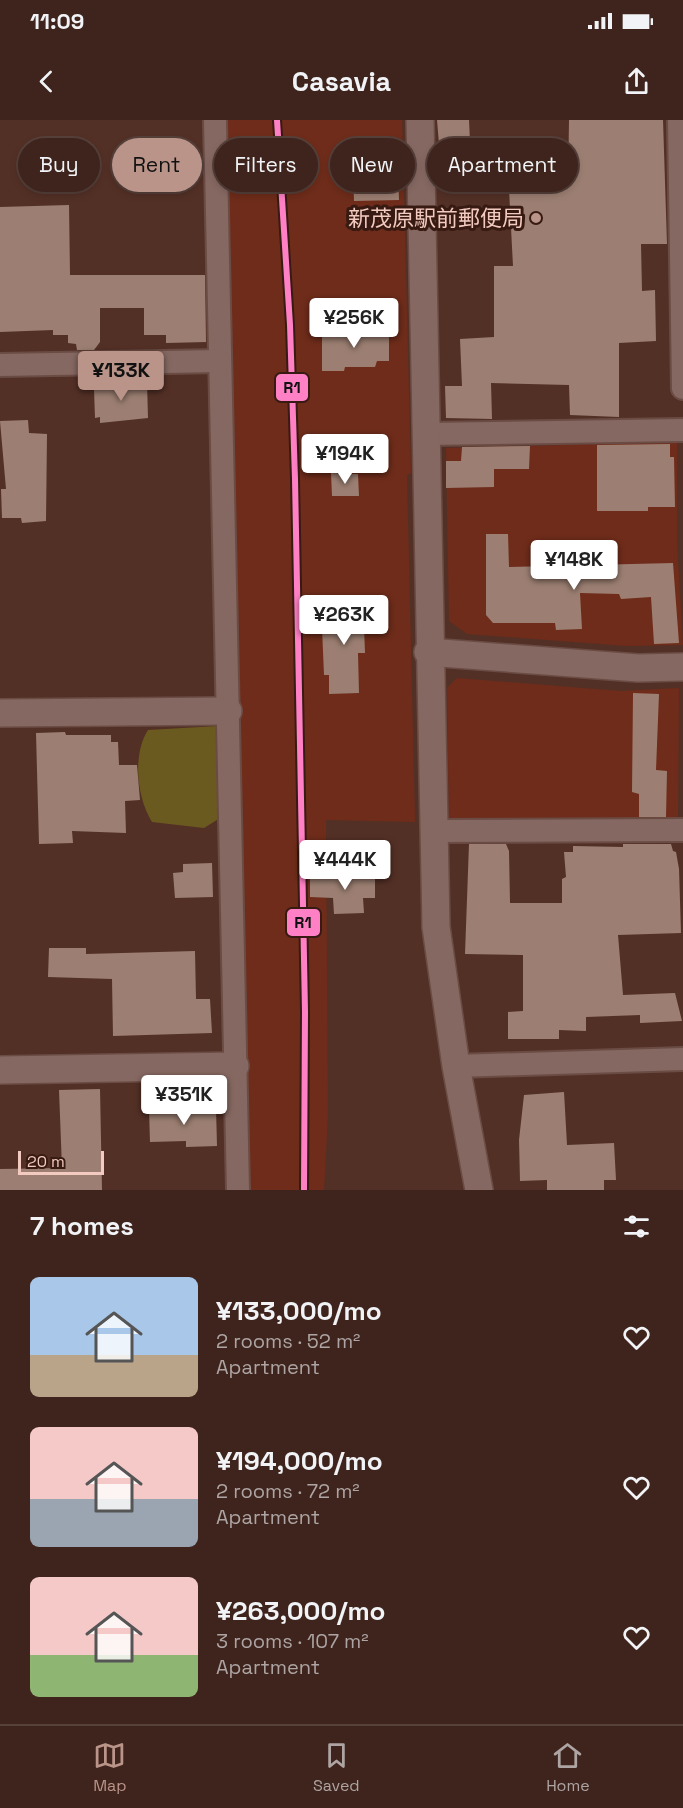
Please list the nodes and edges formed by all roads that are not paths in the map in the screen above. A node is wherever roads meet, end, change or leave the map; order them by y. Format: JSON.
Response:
{"nodes":[{"id":1,"x":215,"y":120,"type":"edge"},
{"id":2,"x":420,"y":120,"type":"edge"},
{"id":3,"x":679,"y":120,"type":"edge"},
{"id":4,"x":219,"y":361,"type":"junction"},
{"id":5,"x":0,"y":365,"type":"edge"},
{"id":6,"x":683,"y":388,"type":"edge"},
{"id":7,"x":683,"y":430,"type":"edge"},
{"id":8,"x":427,"y":434,"type":"junction"},
{"id":9,"x":428,"y":652,"type":"junction"},
{"id":10,"x":683,"y":667,"type":"edge"},
{"id":11,"x":228,"y":711,"type":"junction"},
{"id":12,"x":0,"y":713,"type":"edge"},
{"id":13,"x":683,"y":830,"type":"edge"},
{"id":14,"x":433,"y":831,"type":"junction"},
{"id":15,"x":683,"y":1059,"type":"edge"},
{"id":16,"x":235,"y":1066,"type":"junction"},
{"id":17,"x":456,"y":1066,"type":"junction"},
{"id":18,"x":0,"y":1071,"type":"edge"},
{"id":19,"x":238,"y":1190,"type":"edge"},
{"id":20,"x":479,"y":1190,"type":"edge"}],
"edges":[{"from":1,"to":4,"type":"street"},
{"from":2,"to":8,"type":"street"},
{"from":3,"to":6,"type":"street"},
{"from":4,"to":5,"type":"street"},
{"from":4,"to":11,"type":"street"},
{"from":7,"to":8,"type":"street"},
{"from":8,"to":9,"type":"street"},
{"from":9,"to":10,"type":"street"},
{"from":9,"to":14,"type":"street"},
{"from":11,"to":12,"type":"street"},
{"from":11,"to":16,"type":"street"},
{"from":13,"to":14,"type":"street"},
{"from":14,"to":17,"type":"street"},
{"from":15,"to":17,"type":"street"},
{"from":16,"to":18,"type":"street"},
{"from":16,"to":19,"type":"street"},
{"from":17,"to":20,"type":"street"}]}
